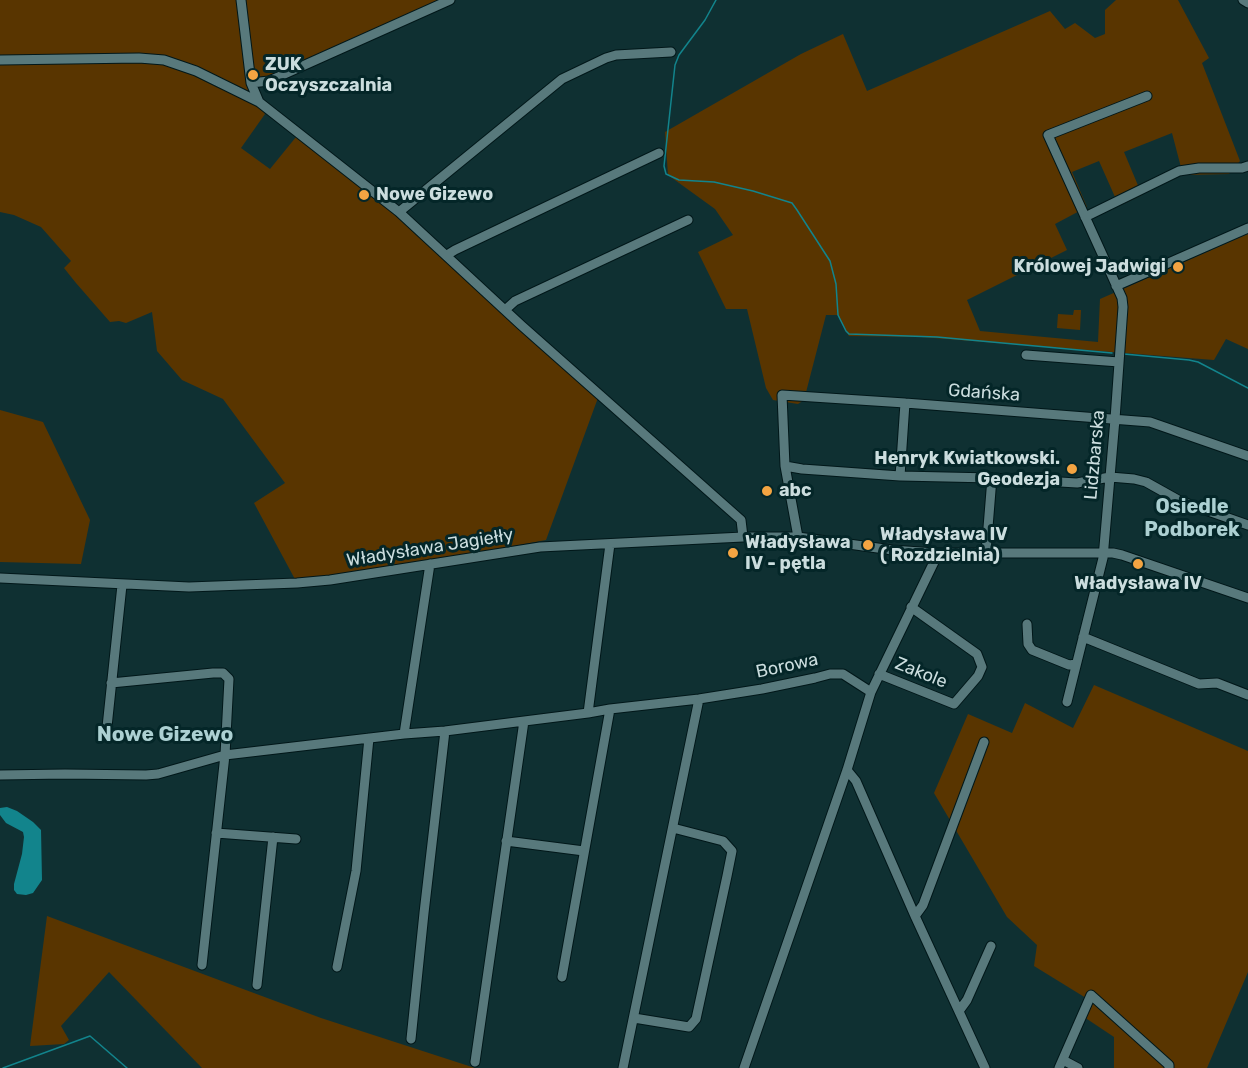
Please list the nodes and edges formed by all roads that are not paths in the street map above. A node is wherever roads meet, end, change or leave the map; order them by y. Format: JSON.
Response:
{"nodes":[{"id":1,"x":241,"y":0,"type":"edge"},
{"id":2,"x":450,"y":0,"type":"edge"},
{"id":3,"x":1243,"y":0,"type":"edge"},
{"id":4,"x":1248,"y":3,"type":"edge"},
{"id":5,"x":671,"y":52,"type":"dead end"},
{"id":6,"x":0,"y":60,"type":"edge"},
{"id":7,"x":251,"y":83,"type":"junction"},
{"id":8,"x":1147,"y":96,"type":"dead end"},
{"id":9,"x":259,"y":102,"type":"junction"},
{"id":10,"x":659,"y":153,"type":"dead end"},
{"id":11,"x":1245,"y":167,"type":"edge"},
{"id":12,"x":399,"y":212,"type":"junction"},
{"id":13,"x":1085,"y":217,"type":"junction"},
{"id":14,"x":688,"y":220,"type":"dead end"},
{"id":15,"x":1248,"y":228,"type":"edge"},
{"id":16,"x":447,"y":255,"type":"junction"},
{"id":17,"x":1116,"y":286,"type":"junction"},
{"id":18,"x":505,"y":309,"type":"junction"},
{"id":19,"x":1026,"y":354,"type":"dead end"},
{"id":20,"x":1119,"y":362,"type":"junction"},
{"id":21,"x":906,"y":403,"type":"junction"},
{"id":22,"x":1115,"y":419,"type":"junction"},
{"id":23,"x":1248,"y":456,"type":"edge"},
{"id":24,"x":784,"y":466,"type":"junction"},
{"id":25,"x":900,"y":476,"type":"junction"},
{"id":26,"x":1110,"y":477,"type":"junction"},
{"id":27,"x":992,"y":478,"type":"junction"},
{"id":28,"x":1248,"y":525,"type":"edge"},
{"id":29,"x":743,"y":537,"type":"junction"},
{"id":30,"x":798,"y":537,"type":"junction"},
{"id":31,"x":610,"y":544,"type":"junction"},
{"id":32,"x":986,"y":552,"type":"junction"},
{"id":33,"x":1103,"y":552,"type":"junction"},
{"id":34,"x":935,"y":553,"type":"junction"},
{"id":35,"x":430,"y":564,"type":"junction"},
{"id":36,"x":0,"y":578,"type":"edge"},
{"id":37,"x":122,"y":585,"type":"junction"},
{"id":38,"x":1248,"y":598,"type":"edge"},
{"id":39,"x":911,"y":607,"type":"junction"},
{"id":40,"x":1027,"y":624,"type":"dead end"},
{"id":41,"x":1083,"y":637,"type":"junction"},
{"id":42,"x":1076,"y":664,"type":"junction"},
{"id":43,"x":879,"y":674,"type":"junction"},
{"id":44,"x":111,"y":683,"type":"junction"},
{"id":45,"x":871,"y":692,"type":"junction"},
{"id":46,"x":1248,"y":695,"type":"edge"},
{"id":47,"x":699,"y":699,"type":"junction"},
{"id":48,"x":1067,"y":702,"type":"dead end"},
{"id":49,"x":610,"y":709,"type":"junction"},
{"id":50,"x":588,"y":713,"type":"junction"},
{"id":51,"x":524,"y":721,"type":"junction"},
{"id":52,"x":107,"y":728,"type":"dead end"},
{"id":53,"x":445,"y":731,"type":"junction"},
{"id":54,"x":404,"y":734,"type":"junction"},
{"id":55,"x":369,"y":738,"type":"junction"},
{"id":56,"x":984,"y":742,"type":"dead end"},
{"id":57,"x":225,"y":754,"type":"junction"},
{"id":58,"x":847,"y":770,"type":"junction"},
{"id":59,"x":0,"y":775,"type":"edge"},
{"id":60,"x":673,"y":828,"type":"junction"},
{"id":61,"x":216,"y":833,"type":"junction"},
{"id":62,"x":273,"y":837,"type":"junction"},
{"id":63,"x":296,"y":839,"type":"dead end"},
{"id":64,"x":506,"y":841,"type":"junction"},
{"id":65,"x":584,"y":851,"type":"junction"},
{"id":66,"x":915,"y":916,"type":"junction"},
{"id":67,"x":991,"y":946,"type":"dead end"},
{"id":68,"x":202,"y":965,"type":"dead end"},
{"id":69,"x":337,"y":967,"type":"dead end"},
{"id":70,"x":562,"y":977,"type":"dead end"},
{"id":71,"x":257,"y":985,"type":"dead end"},
{"id":72,"x":959,"y":1011,"type":"junction"},
{"id":73,"x":634,"y":1018,"type":"junction"},
{"id":74,"x":411,"y":1039,"type":"dead end"},
{"id":75,"x":475,"y":1062,"type":"dead end"},
{"id":76,"x":1061,"y":1064,"type":"edge"},
{"id":77,"x":623,"y":1068,"type":"edge"},
{"id":78,"x":744,"y":1068,"type":"edge"},
{"id":79,"x":986,"y":1068,"type":"edge"},
{"id":80,"x":1078,"y":1068,"type":"edge"},
{"id":81,"x":1169,"y":1068,"type":"edge"}],
"edges":[{"from":1,"to":7,"type":"street"},
{"from":2,"to":7,"type":"street"},
{"from":3,"to":4,"type":"street"},
{"from":5,"to":12,"type":"street"},
{"from":6,"to":9,"type":"street"},
{"from":7,"to":9,"type":"street"},
{"from":8,"to":13,"type":"street","name":"Lidzbarska"},
{"from":9,"to":12,"type":"street"},
{"from":10,"to":16,"type":"street"},
{"from":11,"to":13,"type":"street"},
{"from":12,"to":16,"type":"street"},
{"from":13,"to":17,"type":"street","name":"Lidzbarska"},
{"from":14,"to":18,"type":"street"},
{"from":15,"to":17,"type":"street"},
{"from":16,"to":18,"type":"street"},
{"from":17,"to":20,"type":"street","name":"Lidzbarska"},
{"from":18,"to":29,"type":"street"},
{"from":19,"to":20,"type":"street"},
{"from":20,"to":22,"type":"street","name":"Lidzbarska"},
{"from":21,"to":22,"type":"street","name":"Gdańska"},
{"from":21,"to":24,"type":"street","name":"Gdańska"},
{"from":21,"to":25,"type":"street"},
{"from":22,"to":23,"type":"street","name":"Gdańska"},
{"from":22,"to":26,"type":"street","name":"Lidzbarska"},
{"from":24,"to":25,"type":"street"},
{"from":24,"to":30,"type":"street"},
{"from":25,"to":27,"type":"street"},
{"from":26,"to":27,"type":"street"},
{"from":26,"to":28,"type":"street"},
{"from":26,"to":33,"type":"street","name":"Lidzbarska"},
{"from":27,"to":32,"type":"street"},
{"from":29,"to":30,"type":"street"},
{"from":29,"to":31,"type":"street","name":"Władysława Jagiełły"},
{"from":30,"to":34,"type":"street"},
{"from":31,"to":35,"type":"street","name":"Władysława Jagiełły"},
{"from":31,"to":50,"type":"street"},
{"from":32,"to":33,"type":"street"},
{"from":32,"to":34,"type":"street"},
{"from":33,"to":38,"type":"street"},
{"from":33,"to":41,"type":"street","name":"Lidzbarska"},
{"from":34,"to":39,"type":"street"},
{"from":35,"to":37,"type":"street","name":"Władysława Jagiełły"},
{"from":35,"to":54,"type":"street"},
{"from":36,"to":37,"type":"street","name":"Władysława Jagiełły"},
{"from":37,"to":44,"type":"street"},
{"from":39,"to":43,"type":"street"},
{"from":39,"to":43,"type":"street","name":"Zakole"},
{"from":40,"to":42,"type":"street"},
{"from":41,"to":42,"type":"street","name":"Lidzbarska"},
{"from":41,"to":46,"type":"street"},
{"from":42,"to":48,"type":"street","name":"Lidzbarska"},
{"from":43,"to":45,"type":"street"},
{"from":44,"to":52,"type":"street"},
{"from":44,"to":57,"type":"street"},
{"from":45,"to":47,"type":"street","name":"Borowa"},
{"from":45,"to":58,"type":"street"},
{"from":47,"to":49,"type":"street","name":"Borowa"},
{"from":47,"to":60,"type":"street"},
{"from":49,"to":50,"type":"street","name":"Borowa"},
{"from":49,"to":65,"type":"street"},
{"from":50,"to":51,"type":"street","name":"Borowa"},
{"from":51,"to":53,"type":"street","name":"Borowa"},
{"from":51,"to":64,"type":"street"},
{"from":53,"to":54,"type":"street","name":"Borowa"},
{"from":53,"to":74,"type":"street"},
{"from":54,"to":55,"type":"street","name":"Borowa"},
{"from":55,"to":57,"type":"street","name":"Borowa"},
{"from":55,"to":69,"type":"street"},
{"from":56,"to":66,"type":"street"},
{"from":57,"to":59,"type":"street","name":"Borowa"},
{"from":57,"to":61,"type":"street"},
{"from":58,"to":66,"type":"street"},
{"from":58,"to":78,"type":"street"},
{"from":60,"to":73,"type":"street"},
{"from":60,"to":73,"type":"street"},
{"from":61,"to":62,"type":"street"},
{"from":61,"to":68,"type":"street"},
{"from":62,"to":63,"type":"street"},
{"from":62,"to":71,"type":"street"},
{"from":64,"to":65,"type":"street"},
{"from":64,"to":75,"type":"street"},
{"from":65,"to":70,"type":"street"},
{"from":66,"to":72,"type":"street"},
{"from":67,"to":72,"type":"street"},
{"from":72,"to":79,"type":"street"},
{"from":73,"to":77,"type":"street"},
{"from":76,"to":80,"type":"street"},
{"from":76,"to":81,"type":"street"}]}
